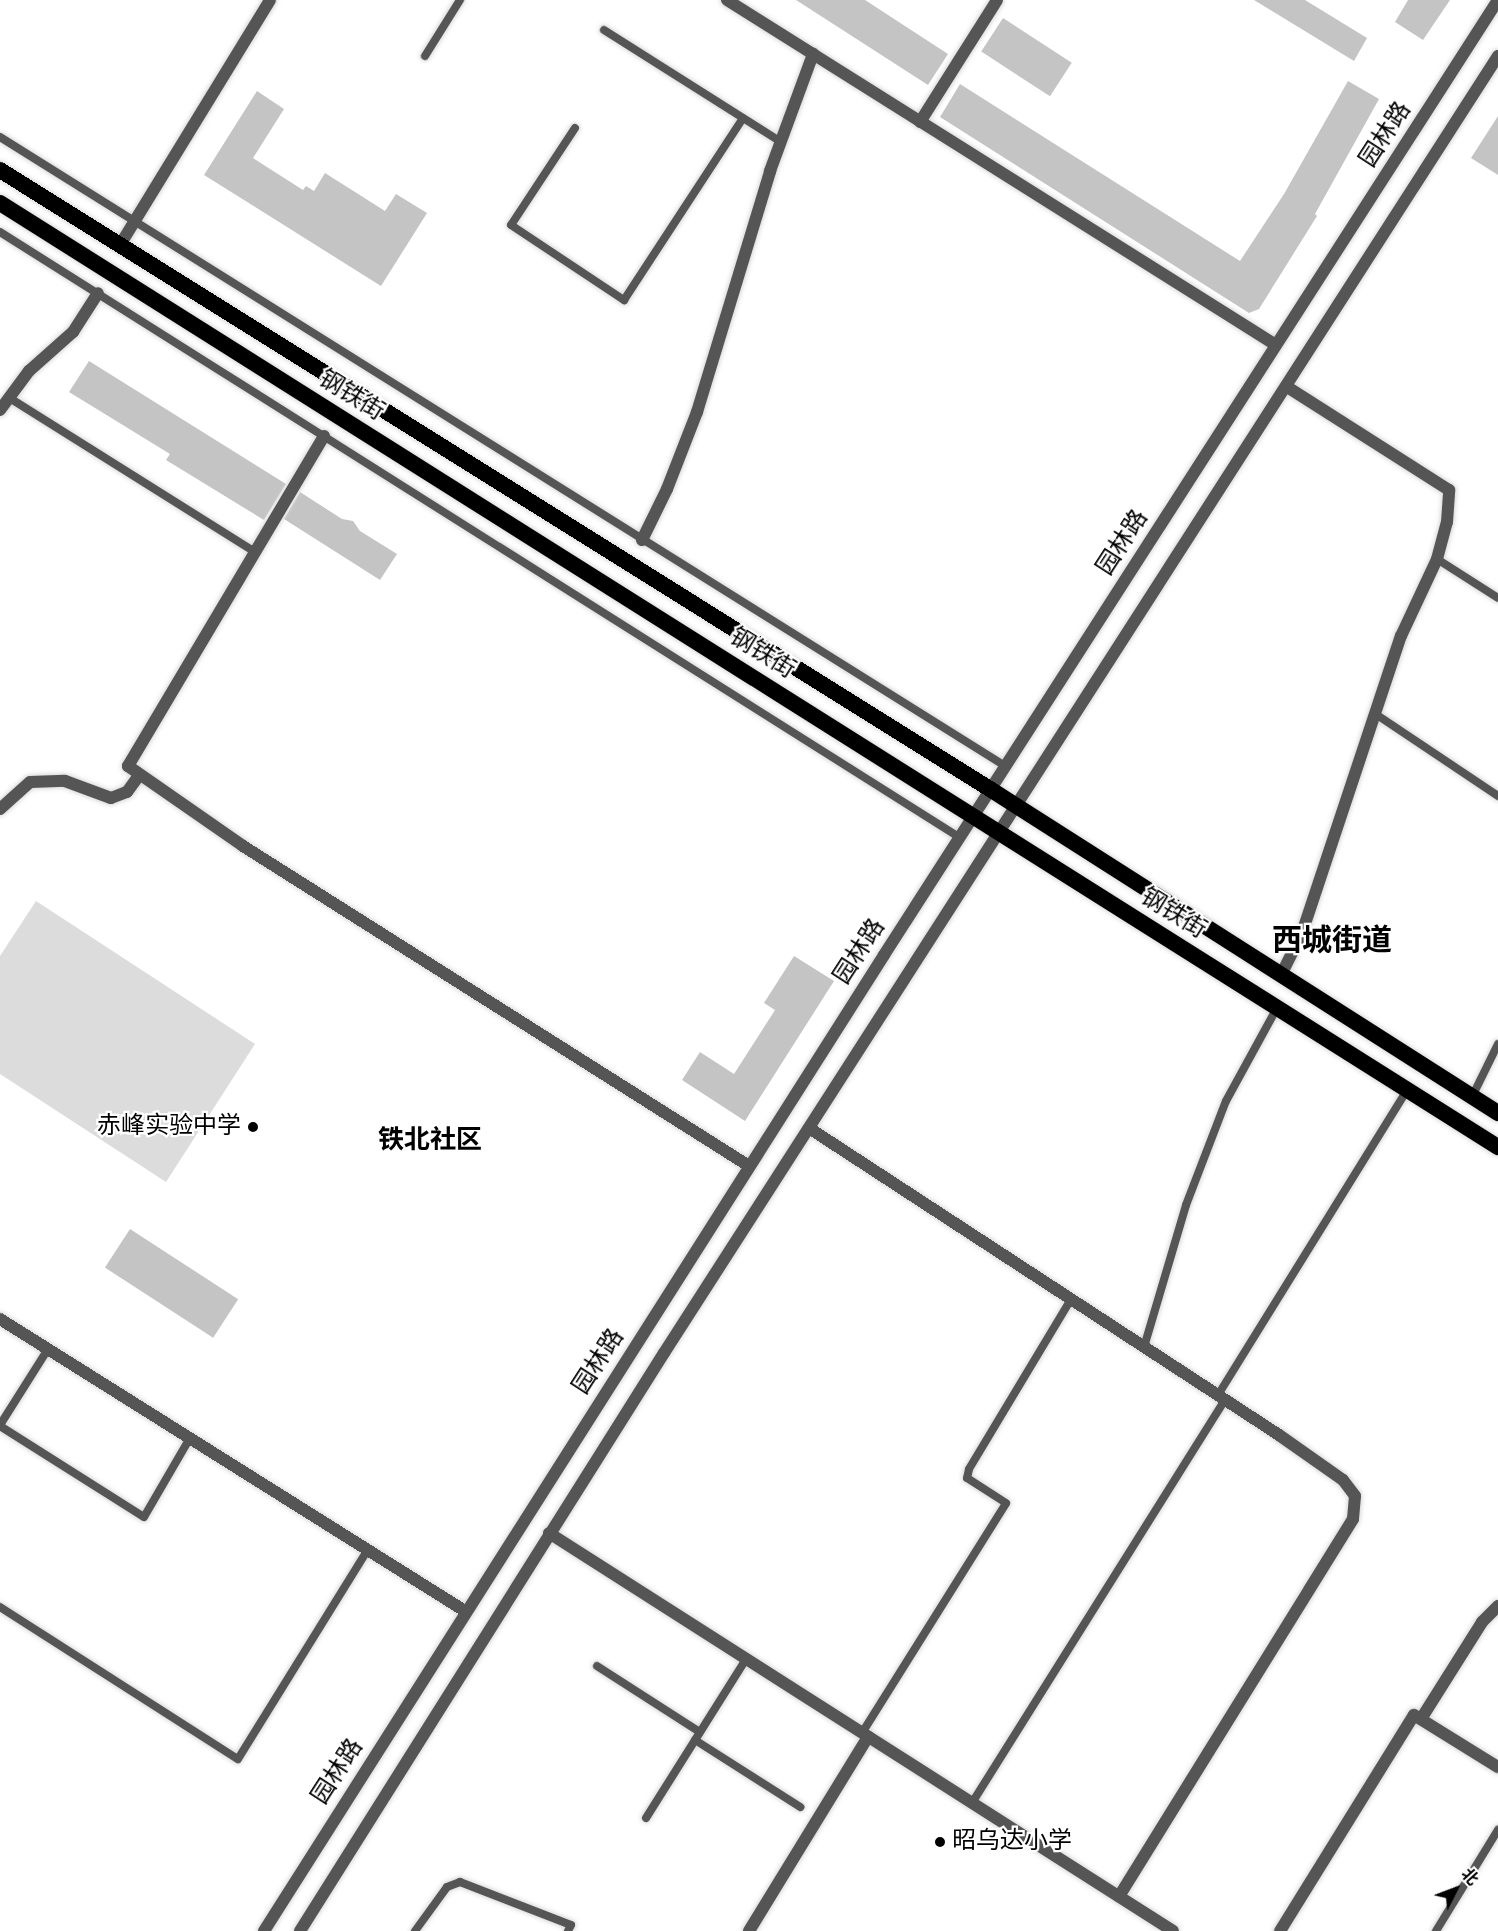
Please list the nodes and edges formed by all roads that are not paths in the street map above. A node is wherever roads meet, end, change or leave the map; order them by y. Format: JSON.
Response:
{"nodes":[{"id":1,"x":270,"y":0,"type":"edge"},
{"id":2,"x":460,"y":0,"type":"edge"},
{"id":3,"x":728,"y":0,"type":"edge"},
{"id":4,"x":997,"y":0,"type":"edge"},
{"id":5,"x":1498,"y":0,"type":"edge"},
{"id":6,"x":604,"y":30,"type":"dead end"},
{"id":7,"x":813,"y":54,"type":"junction"},
{"id":8,"x":425,"y":56,"type":"dead end"},
{"id":9,"x":1497,"y":61,"type":"edge"},
{"id":10,"x":743,"y":118,"type":"junction"},
{"id":11,"x":920,"y":122,"type":"junction"},
{"id":12,"x":575,"y":128,"type":"dead end"},
{"id":13,"x":0,"y":137,"type":"edge"},
{"id":14,"x":780,"y":142,"type":"junction"},
{"id":15,"x":0,"y":170,"type":"edge"},
{"id":16,"x":0,"y":204,"type":"edge"},
{"id":17,"x":135,"y":221,"type":"junction"},
{"id":18,"x":0,"y":232,"type":"edge"},
{"id":19,"x":120,"y":245,"type":"junction"},
{"id":20,"x":98,"y":293,"type":"junction"},
{"id":21,"x":1276,"y":345,"type":"junction"},
{"id":22,"x":1286,"y":386,"type":"junction"},
{"id":23,"x":8,"y":397,"type":"junction"},
{"id":24,"x":0,"y":410,"type":"edge"},
{"id":25,"x":324,"y":436,"type":"junction"},
{"id":26,"x":642,"y":540,"type":"junction"},
{"id":27,"x":255,"y":552,"type":"junction"},
{"id":28,"x":1437,"y":559,"type":"junction"},
{"id":29,"x":1498,"y":598,"type":"edge"},
{"id":30,"x":1377,"y":715,"type":"junction"},
{"id":31,"x":1005,"y":766,"type":"junction"},
{"id":32,"x":138,"y":777,"type":"junction"},
{"id":33,"x":990,"y":789,"type":"junction"},
{"id":34,"x":1498,"y":796,"type":"edge"},
{"id":35,"x":1016,"y":806,"type":"junction"},
{"id":36,"x":0,"y":809,"type":"edge"},
{"id":37,"x":973,"y":816,"type":"junction"},
{"id":38,"x":999,"y":832,"type":"junction"},
{"id":39,"x":959,"y":837,"type":"junction"},
{"id":40,"x":1281,"y":975,"type":"junction"},
{"id":41,"x":1277,"y":1008,"type":"junction"},
{"id":42,"x":1498,"y":1044,"type":"edge"},
{"id":43,"x":1407,"y":1090,"type":"junction"},
{"id":44,"x":1472,"y":1097,"type":"junction"},
{"id":45,"x":1498,"y":1113,"type":"edge"},
{"id":46,"x":809,"y":1128,"type":"junction"},
{"id":47,"x":1498,"y":1148,"type":"edge"},
{"id":48,"x":749,"y":1166,"type":"junction"},
{"id":49,"x":1071,"y":1299,"type":"junction"},
{"id":50,"x":0,"y":1319,"type":"edge"},
{"id":51,"x":1144,"y":1347,"type":"junction"},
{"id":52,"x":48,"y":1349,"type":"junction"},
{"id":53,"x":1221,"y":1397,"type":"junction"},
{"id":54,"x":0,"y":1426,"type":"edge"},
{"id":55,"x":190,"y":1438,"type":"junction"},
{"id":56,"x":549,"y":1533,"type":"junction"},
{"id":57,"x":368,"y":1549,"type":"junction"},
{"id":58,"x":1498,"y":1606,"type":"edge"},
{"id":59,"x":0,"y":1607,"type":"edge"},
{"id":60,"x":465,"y":1611,"type":"junction"},
{"id":61,"x":746,"y":1659,"type":"junction"},
{"id":62,"x":597,"y":1666,"type":"dead end"},
{"id":63,"x":1421,"y":1719,"type":"junction"},
{"id":64,"x":865,"y":1735,"type":"junction"},
{"id":65,"x":697,"y":1736,"type":"junction"},
{"id":66,"x":1497,"y":1763,"type":"edge"},
{"id":67,"x":972,"y":1803,"type":"junction"},
{"id":68,"x":800,"y":1807,"type":"dead end"},
{"id":69,"x":646,"y":1818,"type":"dead end"},
{"id":70,"x":1498,"y":1830,"type":"edge"},
{"id":71,"x":1119,"y":1896,"type":"junction"},
{"id":72,"x":264,"y":1931,"type":"edge"},
{"id":73,"x":300,"y":1931,"type":"edge"},
{"id":74,"x":415,"y":1931,"type":"edge"},
{"id":75,"x":568,"y":1931,"type":"edge"},
{"id":76,"x":749,"y":1931,"type":"edge"},
{"id":77,"x":1173,"y":1931,"type":"edge"},
{"id":78,"x":1280,"y":1931,"type":"edge"},
{"id":79,"x":1436,"y":1931,"type":"edge"}],
"edges":[{"from":1,"to":17,"type":"street"},
{"from":2,"to":8,"type":"lane"},
{"from":3,"to":7,"type":"street"},
{"from":4,"to":11,"type":"street"},
{"from":5,"to":21,"type":"street","name":"园林路"},
{"from":6,"to":10,"type":"lane"},
{"from":7,"to":11,"type":"street"},
{"from":7,"to":14,"type":"street"},
{"from":9,"to":22,"type":"street","name":"园林路"},
{"from":10,"to":12,"type":"lane"},
{"from":10,"to":14,"type":"lane"},
{"from":11,"to":21,"type":"street"},
{"from":13,"to":17,"type":"lane"},
{"from":14,"to":26,"type":"street"},
{"from":15,"to":19,"type":"highway","name":"钢铁街"},
{"from":16,"to":37,"type":"highway","name":"钢铁街"},
{"from":17,"to":19,"type":"street"},
{"from":17,"to":26,"type":"lane"},
{"from":18,"to":20,"type":"lane"},
{"from":19,"to":33,"type":"highway","name":"钢铁街"},
{"from":20,"to":23,"type":"street"},
{"from":20,"to":25,"type":"lane"},
{"from":21,"to":31,"type":"street","name":"园林路"},
{"from":22,"to":28,"type":"street"},
{"from":22,"to":35,"type":"street","name":"园林路"},
{"from":23,"to":24,"type":"street"},
{"from":23,"to":27,"type":"lane"},
{"from":25,"to":27,"type":"street"},
{"from":25,"to":39,"type":"lane"},
{"from":26,"to":31,"type":"lane"},
{"from":27,"to":32,"type":"street"},
{"from":28,"to":29,"type":"lane"},
{"from":28,"to":30,"type":"street"},
{"from":30,"to":34,"type":"lane"},
{"from":30,"to":40,"type":"street"},
{"from":31,"to":33,"type":"street","name":"园林路"},
{"from":32,"to":36,"type":"street"},
{"from":32,"to":48,"type":"street"},
{"from":33,"to":35,"type":"highway","name":"钢铁街"},
{"from":33,"to":37,"type":"street","name":"园林路"},
{"from":35,"to":38,"type":"street","name":"园林路"},
{"from":35,"to":40,"type":"highway","name":"钢铁街"},
{"from":37,"to":38,"type":"highway","name":"钢铁街"},
{"from":37,"to":39,"type":"street","name":"园林路"},
{"from":38,"to":41,"type":"highway","name":"钢铁街"},
{"from":38,"to":46,"type":"street","name":"园林路"},
{"from":39,"to":48,"type":"street","name":"园林路"},
{"from":40,"to":44,"type":"highway","name":"钢铁街"},
{"from":41,"to":43,"type":"highway","name":"钢铁街"},
{"from":41,"to":51,"type":"lane"},
{"from":42,"to":44,"type":"lane"},
{"from":43,"to":47,"type":"highway","name":"钢铁街"},
{"from":43,"to":53,"type":"lane"},
{"from":44,"to":45,"type":"highway","name":"钢铁街"},
{"from":46,"to":49,"type":"street"},
{"from":46,"to":56,"type":"street","name":"园林路"},
{"from":48,"to":60,"type":"street","name":"园林路"},
{"from":49,"to":51,"type":"street"},
{"from":49,"to":64,"type":"lane"},
{"from":50,"to":52,"type":"street"},
{"from":51,"to":53,"type":"street"},
{"from":52,"to":54,"type":"lane"},
{"from":52,"to":55,"type":"street"},
{"from":53,"to":67,"type":"lane"},
{"from":53,"to":71,"type":"street"},
{"from":54,"to":55,"type":"lane"},
{"from":55,"to":57,"type":"street"},
{"from":56,"to":61,"type":"street"},
{"from":56,"to":73,"type":"street","name":"园林路"},
{"from":57,"to":59,"type":"lane"},
{"from":57,"to":60,"type":"street"},
{"from":58,"to":63,"type":"street"},
{"from":60,"to":72,"type":"street","name":"园林路"},
{"from":61,"to":64,"type":"street"},
{"from":61,"to":65,"type":"lane"},
{"from":62,"to":65,"type":"lane"},
{"from":63,"to":66,"type":"street"},
{"from":63,"to":78,"type":"street"},
{"from":64,"to":67,"type":"street"},
{"from":64,"to":76,"type":"street"},
{"from":65,"to":68,"type":"lane"},
{"from":65,"to":69,"type":"lane"},
{"from":67,"to":71,"type":"street"},
{"from":70,"to":79,"type":"lane"},
{"from":71,"to":77,"type":"street"},
{"from":74,"to":75,"type":"lane"}]}
